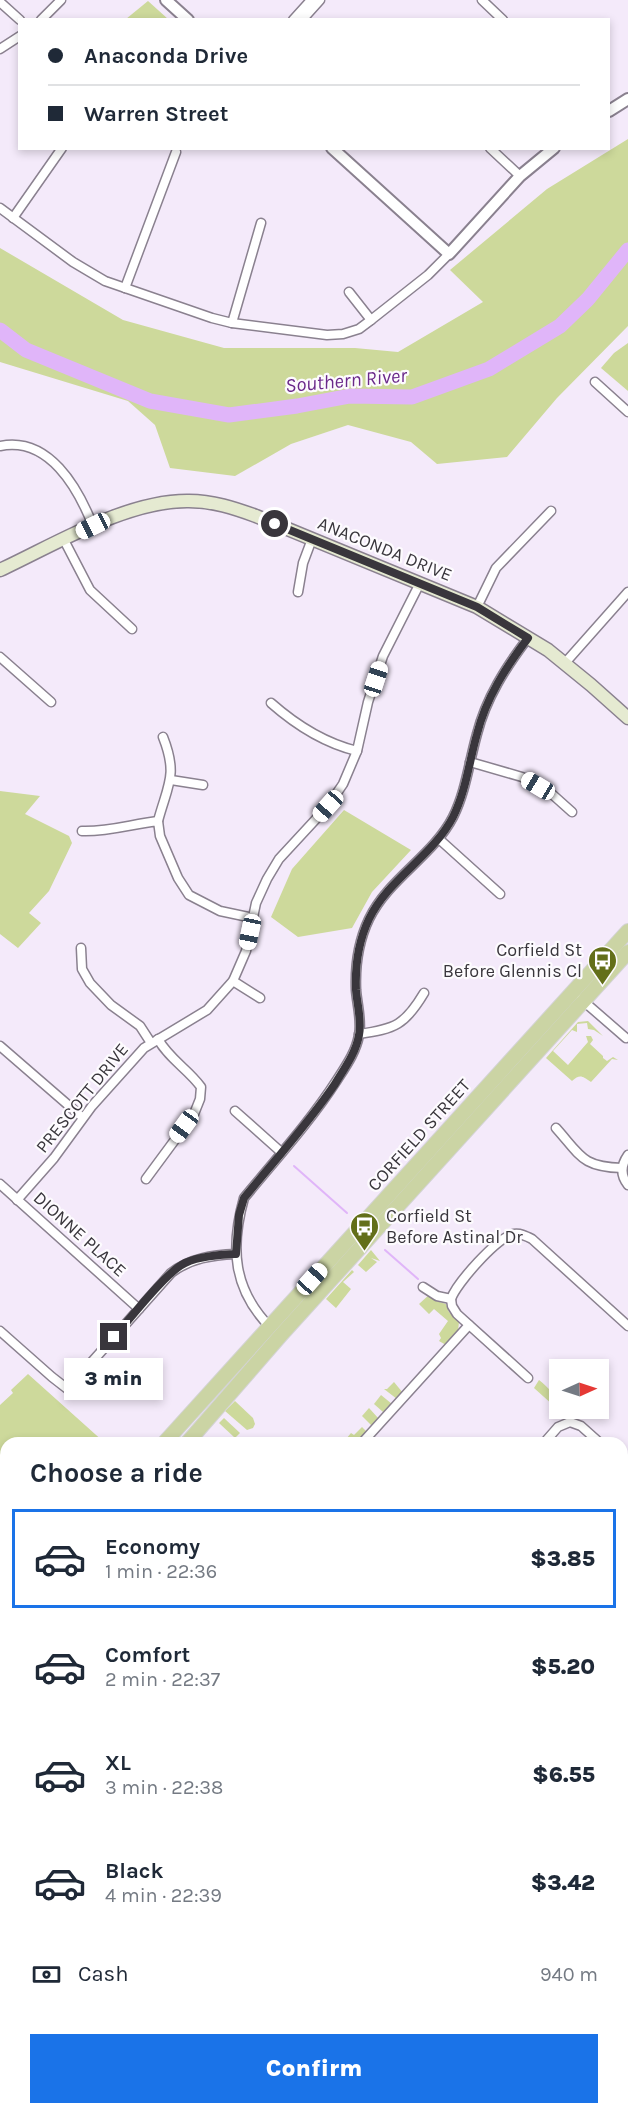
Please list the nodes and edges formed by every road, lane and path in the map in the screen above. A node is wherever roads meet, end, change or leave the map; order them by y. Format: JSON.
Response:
{"nodes":[{"id":1,"x":61,"y":0,"type":"edge"},
{"id":2,"x":166,"y":0,"type":"edge"},
{"id":3,"x":311,"y":0,"type":"edge"},
{"id":4,"x":320,"y":0,"type":"edge"},
{"id":5,"x":482,"y":0,"type":"edge"},
{"id":6,"x":0,"y":2,"type":"edge"},
{"id":7,"x":18,"y":18,"type":"edge"},
{"id":8,"x":43,"y":18,"type":"edge"},
{"id":9,"x":186,"y":18,"type":"edge"},
{"id":10,"x":295,"y":18,"type":"edge"},
{"id":11,"x":304,"y":18,"type":"edge"},
{"id":12,"x":501,"y":18,"type":"edge"},
{"id":13,"x":18,"y":37,"type":"edge"},
{"id":14,"x":0,"y":49,"type":"edge"},
{"id":15,"x":628,"y":99,"type":"edge"},
{"id":16,"x":610,"y":110,"type":"edge"},
{"id":17,"x":61,"y":150,"type":"edge"},
{"id":18,"x":334,"y":150,"type":"edge"},
{"id":19,"x":491,"y":150,"type":"edge"},
{"id":20,"x":552,"y":150,"type":"edge"},
{"id":21,"x":176,"y":152,"type":"dead end"},
{"id":22,"x":520,"y":176,"type":"junction"},
{"id":23,"x":0,"y":208,"type":"edge"},
{"id":24,"x":13,"y":218,"type":"junction"},
{"id":25,"x":261,"y":223,"type":"dead end"},
{"id":26,"x":449,"y":254,"type":"junction"},
{"id":27,"x":125,"y":288,"type":"junction"},
{"id":28,"x":349,"y":292,"type":"dead end"},
{"id":29,"x":372,"y":320,"type":"junction"},
{"id":30,"x":232,"y":323,"type":"junction"},
{"id":31,"x":595,"y":382,"type":"dead end"},
{"id":32,"x":628,"y":412,"type":"edge"},
{"id":33,"x":0,"y":446,"type":"edge"},
{"id":34,"x":551,"y":511,"type":"dead end"},
{"id":35,"x":93,"y":526,"type":"junction"},
{"id":36,"x":312,"y":539,"type":"junction"},
{"id":37,"x":64,"y":540,"type":"junction"},
{"id":38,"x":0,"y":570,"type":"edge"},
{"id":39,"x":420,"y":583,"type":"junction"},
{"id":40,"x":298,"y":592,"type":"dead end"},
{"id":41,"x":628,"y":592,"type":"edge"},
{"id":42,"x":477,"y":607,"type":"junction"},
{"id":43,"x":132,"y":629,"type":"dead end"},
{"id":44,"x":528,"y":638,"type":"junction"},
{"id":45,"x":0,"y":657,"type":"edge"},
{"id":46,"x":565,"y":663,"type":"junction"},
{"id":47,"x":51,"y":702,"type":"dead end"},
{"id":48,"x":272,"y":703,"type":"dead end"},
{"id":49,"x":628,"y":718,"type":"edge"},
{"id":50,"x":163,"y":737,"type":"dead end"},
{"id":51,"x":357,"y":751,"type":"junction"},
{"id":52,"x":470,"y":762,"type":"junction"},
{"id":53,"x":171,"y":780,"type":"junction"},
{"id":54,"x":203,"y":785,"type":"dead end"},
{"id":55,"x":572,"y":812,"type":"dead end"},
{"id":56,"x":158,"y":821,"type":"junction"},
{"id":57,"x":82,"y":831,"type":"dead end"},
{"id":58,"x":439,"y":839,"type":"junction"},
{"id":59,"x":500,"y":894,"type":"dead end"},
{"id":60,"x":253,"y":918,"type":"junction"},
{"id":61,"x":628,"y":931,"type":"edge"},
{"id":62,"x":81,"y":948,"type":"dead end"},
{"id":63,"x":628,"y":952,"type":"edge"},
{"id":64,"x":233,"y":981,"type":"junction"},
{"id":65,"x":573,"y":991,"type":"junction"},
{"id":66,"x":424,"y":993,"type":"dead end"},
{"id":67,"x":260,"y":998,"type":"dead end"},
{"id":68,"x":584,"y":1002,"type":"junction"},
{"id":69,"x":359,"y":1034,"type":"junction"},
{"id":70,"x":626,"y":1038,"type":"dead end"},
{"id":71,"x":155,"y":1041,"type":"junction"},
{"id":72,"x":0,"y":1046,"type":"edge"},
{"id":73,"x":235,"y":1111,"type":"dead end"},
{"id":74,"x":82,"y":1117,"type":"junction"},
{"id":75,"x":556,"y":1128,"type":"dead end"},
{"id":76,"x":282,"y":1152,"type":"junction"},
{"id":77,"x":628,"y":1155,"type":"edge"},
{"id":78,"x":622,"y":1168,"type":"junction"},
{"id":79,"x":146,"y":1179,"type":"dead end"},
{"id":80,"x":0,"y":1184,"type":"edge"},
{"id":81,"x":628,"y":1185,"type":"edge"},
{"id":82,"x":17,"y":1200,"type":"junction"},
{"id":83,"x":236,"y":1254,"type":"junction"},
{"id":84,"x":423,"y":1287,"type":"dead end"},
{"id":85,"x":451,"y":1299,"type":"junction"},
{"id":86,"x":139,"y":1309,"type":"junction"},
{"id":87,"x":469,"y":1325,"type":"junction"},
{"id":88,"x":270,"y":1326,"type":"junction"},
{"id":89,"x":628,"y":1326,"type":"edge"},
{"id":90,"x":0,"y":1331,"type":"edge"},
{"id":91,"x":281,"y":1336,"type":"junction"},
{"id":92,"x":90,"y":1364,"type":"dead end"},
{"id":93,"x":528,"y":1378,"type":"dead end"},
{"id":94,"x":70,"y":1391,"type":"dead end"},
{"id":95,"x":169,"y":1437,"type":"edge"},
{"id":96,"x":192,"y":1437,"type":"edge"},
{"id":97,"x":367,"y":1437,"type":"edge"},
{"id":98,"x":549,"y":1437,"type":"edge"},
{"id":99,"x":593,"y":1437,"type":"edge"}],
"edges":[{"from":1,"to":8,"type":"street"},
{"from":2,"to":9,"type":"street"},
{"from":3,"to":10,"type":"street"},
{"from":4,"to":11,"type":"street"},
{"from":5,"to":12,"type":"street"},
{"from":6,"to":7,"type":"street"},
{"from":13,"to":14,"type":"street"},
{"from":15,"to":16,"type":"street"},
{"from":17,"to":24,"type":"street"},
{"from":18,"to":26,"type":"street"},
{"from":19,"to":22,"type":"street"},
{"from":20,"to":22,"type":"street"},
{"from":21,"to":27,"type":"street"},
{"from":22,"to":26,"type":"street"},
{"from":23,"to":24,"type":"street"},
{"from":24,"to":27,"type":"street"},
{"from":25,"to":30,"type":"street"},
{"from":26,"to":29,"type":"street"},
{"from":27,"to":30,"type":"street"},
{"from":28,"to":29,"type":"street"},
{"from":29,"to":30,"type":"street"},
{"from":31,"to":32,"type":"street"},
{"from":33,"to":35,"type":"street"},
{"from":34,"to":42,"type":"street"},
{"from":35,"to":36,"type":"main road","name":"ANACONDA DRIVE"},
{"from":35,"to":37,"type":"main road","name":"ANACONDA DRIVE"},
{"from":36,"to":39,"type":"main road","name":"ANACONDA DRIVE"},
{"from":36,"to":40,"type":"street"},
{"from":37,"to":38,"type":"main road","name":"ANACONDA DRIVE"},
{"from":37,"to":43,"type":"street"},
{"from":39,"to":42,"type":"main road","name":"ANACONDA DRIVE"},
{"from":39,"to":51,"type":"street","name":"PRESCOTT DRIVE"},
{"from":41,"to":46,"type":"street"},
{"from":42,"to":44,"type":"main road","name":"ANACONDA DRIVE"},
{"from":44,"to":46,"type":"main road","name":"ANACONDA DRIVE"},
{"from":44,"to":52,"type":"street"},
{"from":45,"to":47,"type":"street"},
{"from":46,"to":49,"type":"main road","name":"ANACONDA DRIVE"},
{"from":48,"to":51,"type":"street"},
{"from":50,"to":53,"type":"street"},
{"from":51,"to":60,"type":"street","name":"PRESCOTT DRIVE"},
{"from":52,"to":55,"type":"street"},
{"from":52,"to":58,"type":"street"},
{"from":53,"to":54,"type":"street"},
{"from":53,"to":56,"type":"street"},
{"from":56,"to":57,"type":"street"},
{"from":56,"to":60,"type":"street"},
{"from":58,"to":59,"type":"street"},
{"from":58,"to":69,"type":"street"},
{"from":60,"to":64,"type":"street","name":"PRESCOTT DRIVE"},
{"from":61,"to":65,"type":"main road","name":"CORFIELD STREET"},
{"from":62,"to":71,"type":"street"},
{"from":63,"to":68,"type":"main road","name":"CORFIELD STREET"},
{"from":64,"to":67,"type":"street"},
{"from":64,"to":71,"type":"street","name":"PRESCOTT DRIVE"},
{"from":65,"to":68,"type":"street"},
{"from":65,"to":88,"type":"main road","name":"CORFIELD STREET"},
{"from":66,"to":69,"type":"street"},
{"from":68,"to":70,"type":"street"},
{"from":68,"to":91,"type":"main road","name":"CORFIELD STREET"},
{"from":69,"to":76,"type":"street"},
{"from":71,"to":74,"type":"street","name":"PRESCOTT DRIVE"},
{"from":71,"to":79,"type":"street"},
{"from":72,"to":74,"type":"street"},
{"from":73,"to":76,"type":"street"},
{"from":74,"to":82,"type":"street","name":"PRESCOTT DRIVE"},
{"from":75,"to":78,"type":"street"},
{"from":76,"to":83,"type":"street"},
{"from":77,"to":78,"type":"street"},
{"from":78,"to":81,"type":"street"},
{"from":80,"to":82,"type":"street","name":"DIONNE PLACE"},
{"from":82,"to":86,"type":"street","name":"DIONNE PLACE"},
{"from":83,"to":86,"type":"street"},
{"from":83,"to":88,"type":"street"},
{"from":84,"to":85,"type":"street"},
{"from":85,"to":87,"type":"street"},
{"from":85,"to":89,"type":"street"},
{"from":86,"to":92,"type":"street"},
{"from":87,"to":93,"type":"street"},
{"from":87,"to":97,"type":"street"},
{"from":88,"to":91,"type":"street"},
{"from":88,"to":95,"type":"main road","name":"CORFIELD STREET"},
{"from":90,"to":94,"type":"street"},
{"from":91,"to":96,"type":"main road","name":"CORFIELD STREET"},
{"from":98,"to":99,"type":"street"}]}
